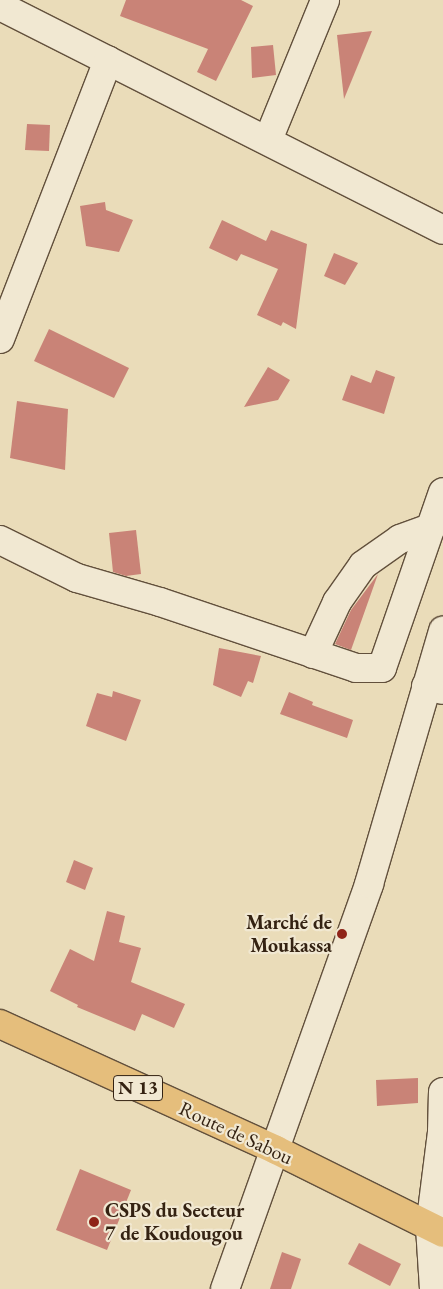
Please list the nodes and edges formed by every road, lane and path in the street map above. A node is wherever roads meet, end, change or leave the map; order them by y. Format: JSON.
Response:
{"nodes":[{"id":1,"x":325,"y":0,"type":"edge"},
{"id":2,"x":0,"y":6,"type":"edge"},
{"id":3,"x":108,"y":60,"type":"junction"},
{"id":4,"x":268,"y":140,"type":"junction"},
{"id":5,"x":443,"y":230,"type":"edge"},
{"id":6,"x":0,"y":339,"type":"edge"},
{"id":7,"x":443,"y":492,"type":"edge"},
{"id":8,"x":431,"y":528,"type":"junction"},
{"id":9,"x":0,"y":540,"type":"edge"},
{"id":10,"x":443,"y":630,"type":"edge"},
{"id":11,"x":313,"y":654,"type":"junction"},
{"id":12,"x":434,"y":688,"type":"edge"},
{"id":13,"x":0,"y":1024,"type":"edge"},
{"id":14,"x":443,"y":1092,"type":"edge"},
{"id":15,"x":443,"y":1132,"type":"edge"},
{"id":16,"x":276,"y":1150,"type":"junction"},
{"id":17,"x":436,"y":1230,"type":"edge"},
{"id":18,"x":225,"y":1289,"type":"edge"},
{"id":19,"x":434,"y":1289,"type":"edge"}],
"edges":[{"from":1,"to":4,"type":"street"},
{"from":2,"to":3,"type":"street"},
{"from":3,"to":4,"type":"street"},
{"from":3,"to":6,"type":"street"},
{"from":4,"to":5,"type":"street"},
{"from":7,"to":8,"type":"street"},
{"from":8,"to":11,"type":"street"},
{"from":8,"to":11,"type":"street"},
{"from":9,"to":11,"type":"street"},
{"from":10,"to":12,"type":"street"},
{"from":12,"to":16,"type":"street"},
{"from":13,"to":16,"type":"main road","name":"Route de Sabou","number":"N 13"},
{"from":14,"to":15,"type":"street"},
{"from":15,"to":17,"type":"street"},
{"from":16,"to":17,"type":"main road","name":"Route de Sabou","number":"N 13"},
{"from":16,"to":18,"type":"street"},
{"from":17,"to":19,"type":"street"}]}
